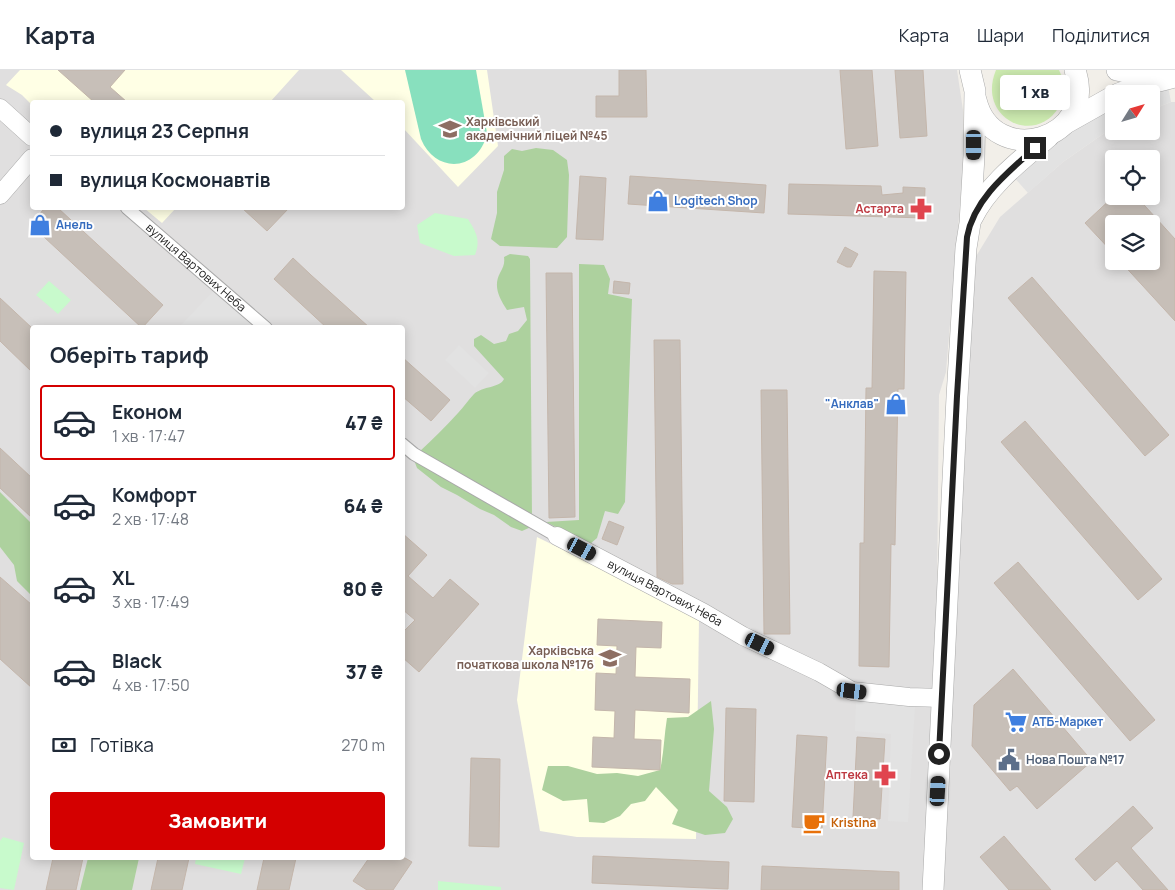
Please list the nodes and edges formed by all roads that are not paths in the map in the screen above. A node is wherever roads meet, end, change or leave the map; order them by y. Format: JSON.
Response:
{"nodes":[{"id":1,"x":970,"y":70,"type":"edge"},
{"id":2,"x":978,"y":70,"type":"edge"},
{"id":3,"x":1075,"y":70,"type":"edge"},
{"id":4,"x":1117,"y":70,"type":"edge"},
{"id":5,"x":1173,"y":77,"type":"edge"},
{"id":6,"x":1147,"y":85,"type":"edge"},
{"id":7,"x":975,"y":91,"type":"junction"},
{"id":8,"x":1105,"y":101,"type":"edge"},
{"id":9,"x":0,"y":108,"type":"edge"},
{"id":10,"x":1058,"y":129,"type":"junction"},
{"id":11,"x":30,"y":135,"type":"edge"},
{"id":12,"x":30,"y":160,"type":"edge"},
{"id":13,"x":0,"y":195,"type":"edge"},
{"id":14,"x":130,"y":210,"type":"edge"},
{"id":15,"x":970,"y":223,"type":"junction"},
{"id":16,"x":263,"y":325,"type":"edge"},
{"id":17,"x":405,"y":446,"type":"edge"},
{"id":18,"x":557,"y":536,"type":"joint"},
{"id":19,"x":942,"y":698,"type":"junction"},
{"id":20,"x":933,"y":890,"type":"edge"}],
"edges":[{"from":1,"to":7,"type":"street"},
{"from":2,"to":7,"type":"street"},
{"from":3,"to":10,"type":"street"},
{"from":4,"to":5,"type":"street"},
{"from":5,"to":6,"type":"street"},
{"from":7,"to":10,"type":"street"},
{"from":7,"to":15,"type":"street"},
{"from":8,"to":10,"type":"street"},
{"from":9,"to":11,"type":"street"},
{"from":10,"to":15,"type":"street"},
{"from":12,"to":13,"type":"street"},
{"from":14,"to":16,"type":"street","name":"вулиця Вартових Неба"},
{"from":15,"to":19,"type":"street"},
{"from":17,"to":18,"type":"street","name":"вулиця Вартових Неба"},
{"from":18,"to":19,"type":"street","name":"вулиця Вартових Неба"},
{"from":19,"to":20,"type":"street"}]}
